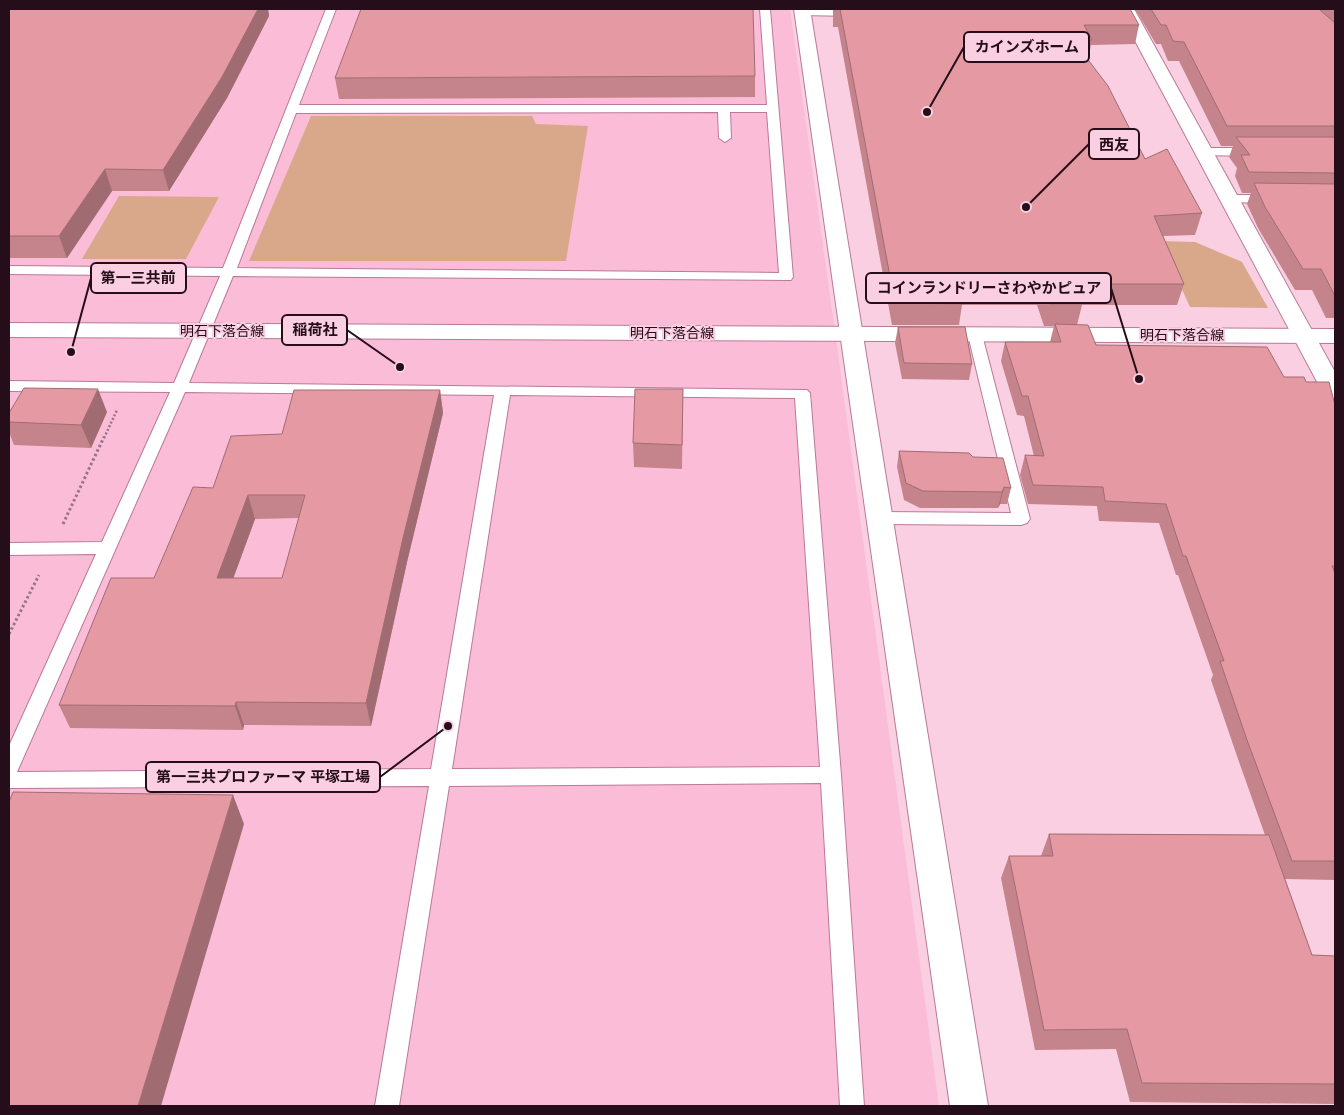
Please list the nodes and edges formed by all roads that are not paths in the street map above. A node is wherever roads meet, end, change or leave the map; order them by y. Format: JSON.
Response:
{"nodes":[{"id":1,"x":331,"y":9,"type":"edge"},
{"id":2,"x":765,"y":9,"type":"edge"},
{"id":3,"x":1116,"y":9,"type":"edge"},
{"id":4,"x":1126,"y":9,"type":"edge"},
{"id":5,"x":802,"y":11,"type":"edge"},
{"id":6,"x":869,"y":13,"type":"edge"},
{"id":7,"x":724,"y":108,"type":"junction"},
{"id":8,"x":773,"y":108,"type":"junction"},
{"id":9,"x":292,"y":109,"type":"junction"},
{"id":10,"x":725,"y":138,"type":"dead end"},
{"id":11,"x":1260,"y":139,"type":"edge"},
{"id":12,"x":1203,"y":152,"type":"junction"},
{"id":13,"x":1230,"y":199,"type":"junction"},
{"id":14,"x":1288,"y":199,"type":"edge"},
{"id":15,"x":9,"y":270,"type":"edge"},
{"id":16,"x":228,"y":272,"type":"junction"},
{"id":17,"x":9,"y":330,"type":"edge"},
{"id":18,"x":205,"y":331,"type":"junction"},
{"id":19,"x":851,"y":334,"type":"junction"},
{"id":20,"x":975,"y":334,"type":"junction"},
{"id":21,"x":1304,"y":336,"type":"junction"},
{"id":22,"x":1335,"y":336,"type":"edge"},
{"id":23,"x":9,"y":386,"type":"edge"},
{"id":24,"x":179,"y":387,"type":"junction"},
{"id":25,"x":504,"y":390,"type":"junction"},
{"id":26,"x":1335,"y":393,"type":"edge"},
{"id":27,"x":879,"y":518,"type":"junction"},
{"id":28,"x":107,"y":548,"type":"junction"},
{"id":29,"x":9,"y":549,"type":"edge"},
{"id":30,"x":9,"y":768,"type":"edge"},
{"id":31,"x":832,"y":776,"type":"junction"},
{"id":32,"x":441,"y":778,"type":"junction"},
{"id":33,"x":9,"y":780,"type":"edge"},
{"id":34,"x":387,"y":1106,"type":"edge"},
{"id":35,"x":852,"y":1106,"type":"edge"},
{"id":36,"x":969,"y":1106,"type":"edge"}],
"edges":[{"from":1,"to":9,"type":"lane"},
{"from":2,"to":8,"type":"lane"},
{"from":3,"to":4,"type":"lane"},
{"from":4,"to":12,"type":"street"},
{"from":5,"to":6,"type":"lane"},
{"from":5,"to":19,"type":"street"},
{"from":7,"to":8,"type":"lane"},
{"from":7,"to":9,"type":"lane"},
{"from":7,"to":10,"type":"lane"},
{"from":8,"to":16,"type":"lane"},
{"from":9,"to":16,"type":"lane"},
{"from":11,"to":12,"type":"lane"},
{"from":12,"to":13,"type":"street"},
{"from":13,"to":14,"type":"lane"},
{"from":13,"to":21,"type":"street"},
{"from":15,"to":16,"type":"lane"},
{"from":16,"to":18,"type":"lane"},
{"from":17,"to":18,"type":"street","name":"明石下落合線"},
{"from":18,"to":19,"type":"street","name":"明石下落合線"},
{"from":18,"to":24,"type":"lane"},
{"from":19,"to":20,"type":"street","name":"明石下落合線"},
{"from":19,"to":27,"type":"street"},
{"from":20,"to":21,"type":"street","name":"明石下落合線"},
{"from":20,"to":27,"type":"lane"},
{"from":21,"to":22,"type":"street","name":"明石下落合線"},
{"from":21,"to":26,"type":"street"},
{"from":23,"to":24,"type":"lane"},
{"from":24,"to":25,"type":"lane"},
{"from":24,"to":28,"type":"lane"},
{"from":25,"to":31,"type":"lane"},
{"from":25,"to":32,"type":"lane"},
{"from":27,"to":36,"type":"street"},
{"from":28,"to":29,"type":"lane"},
{"from":28,"to":30,"type":"lane"},
{"from":31,"to":32,"type":"lane"},
{"from":31,"to":35,"type":"lane"},
{"from":32,"to":33,"type":"lane"},
{"from":32,"to":34,"type":"lane"}]}
